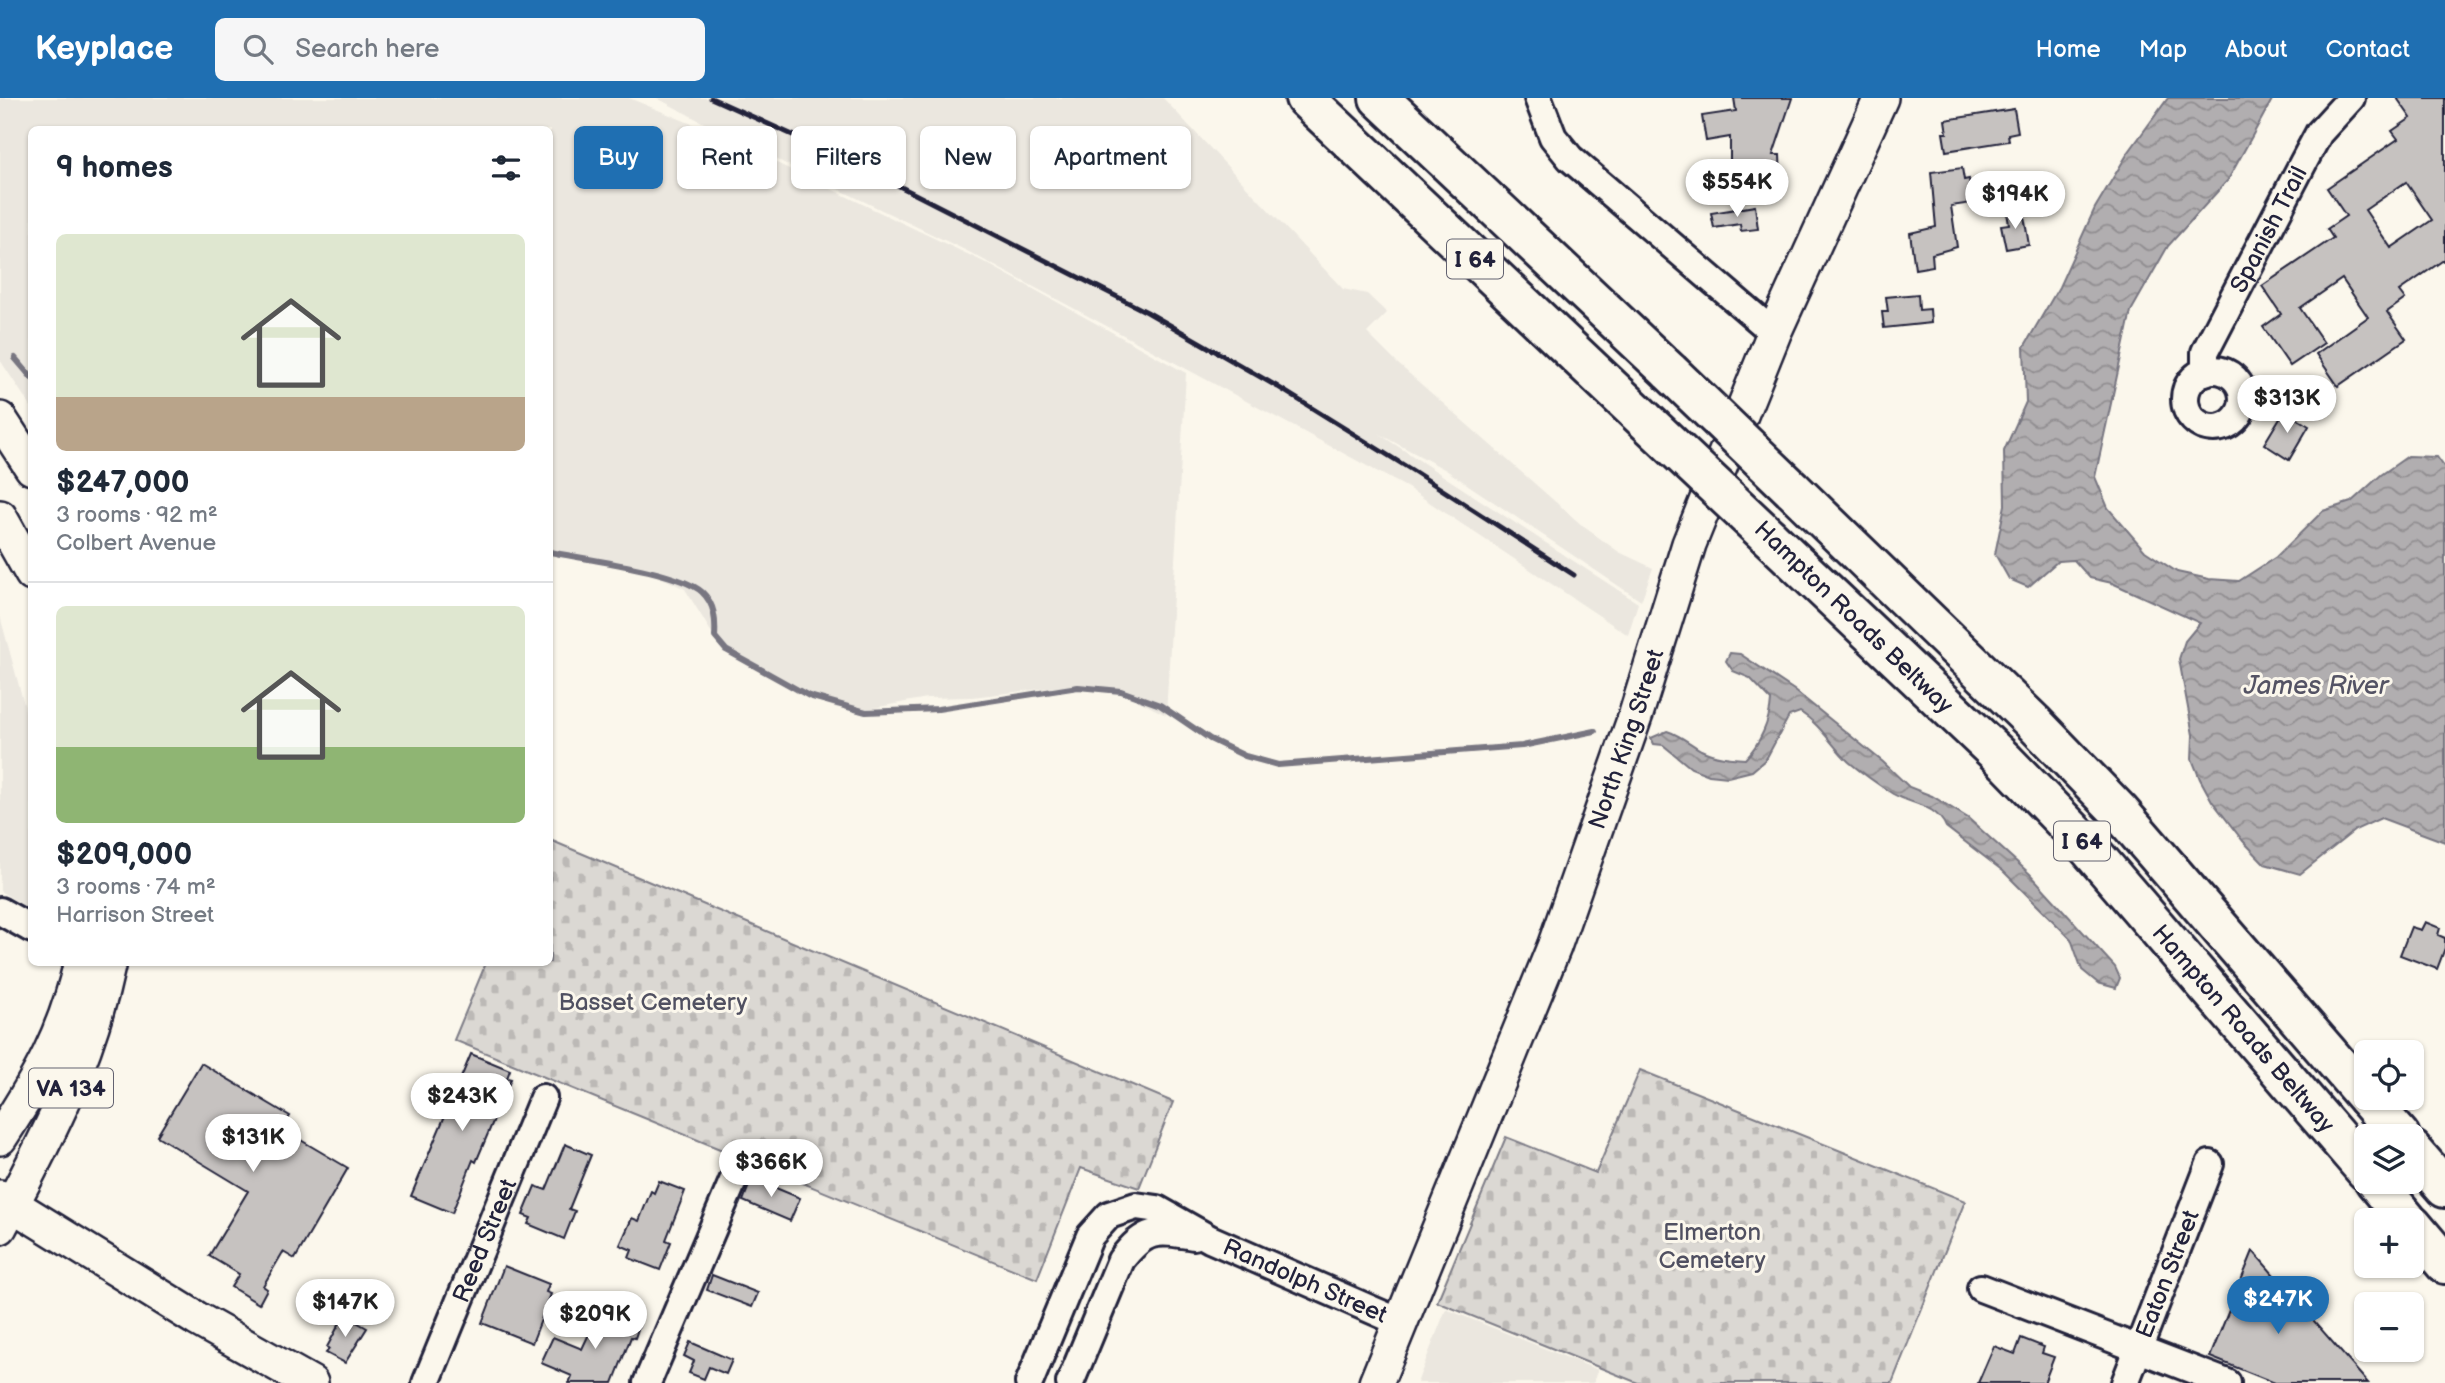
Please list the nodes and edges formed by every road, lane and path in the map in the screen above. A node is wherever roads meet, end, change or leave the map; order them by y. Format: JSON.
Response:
{"nodes":[{"id":1,"x":1305,"y":98,"type":"edge"},
{"id":2,"x":1379,"y":98,"type":"edge"},
{"id":3,"x":1538,"y":98,"type":"edge"},
{"id":4,"x":1881,"y":98,"type":"edge"},
{"id":5,"x":2351,"y":98,"type":"edge"},
{"id":6,"x":1774,"y":333,"type":"junction"},
{"id":7,"x":2205,"y":372,"type":"dead end"},
{"id":8,"x":0,"y":419,"type":"edge"},
{"id":9,"x":28,"y":462,"type":"edge"},
{"id":10,"x":0,"y":517,"type":"edge"},
{"id":11,"x":28,"y":567,"type":"edge"},
{"id":12,"x":0,"y":911,"type":"edge"},
{"id":13,"x":28,"y":927,"type":"edge"},
{"id":14,"x":95,"y":966,"type":"edge"},
{"id":15,"x":96,"y":966,"type":"edge"},
{"id":16,"x":2354,"y":1083,"type":"edge"},
{"id":17,"x":542,"y":1098,"type":"dead end"},
{"id":18,"x":2377,"y":1110,"type":"edge"},
{"id":19,"x":2390,"y":1124,"type":"edge"},
{"id":20,"x":0,"y":1138,"type":"edge"},
{"id":21,"x":2354,"y":1157,"type":"edge"},
{"id":22,"x":2210,"y":1164,"type":"dead end"},
{"id":23,"x":2424,"y":1164,"type":"edge"},
{"id":24,"x":736,"y":1174,"type":"dead end"},
{"id":25,"x":2445,"y":1188,"type":"edge"},
{"id":26,"x":2386,"y":1194,"type":"edge"},
{"id":27,"x":2397,"y":1208,"type":"edge"},
{"id":28,"x":4,"y":1210,"type":"edge"},
{"id":29,"x":1210,"y":1238,"type":"junction"},
{"id":30,"x":2424,"y":1239,"type":"edge"},
{"id":31,"x":2445,"y":1264,"type":"edge"},
{"id":32,"x":1981,"y":1288,"type":"dead end"},
{"id":33,"x":1402,"y":1323,"type":"junction"},
{"id":34,"x":2139,"y":1350,"type":"junction"},
{"id":35,"x":311,"y":1383,"type":"edge"},
{"id":36,"x":426,"y":1383,"type":"edge"},
{"id":37,"x":647,"y":1383,"type":"edge"},
{"id":38,"x":1029,"y":1383,"type":"edge"},
{"id":39,"x":1070,"y":1383,"type":"edge"},
{"id":40,"x":1376,"y":1383,"type":"edge"},
{"id":41,"x":2125,"y":1383,"type":"edge"},
{"id":42,"x":2227,"y":1383,"type":"edge"}],
"edges":[{"from":1,"to":21,"type":"highway","name":"Hampton Roads Beltway","number":"I 64","bridge":true},
{"from":2,"to":16,"type":"highway","name":"Hampton Roads Beltway","number":"I 64","bridge":true},
{"from":3,"to":6,"type":"street"},
{"from":4,"to":6,"type":"main road","name":"North King Street"},
{"from":5,"to":7,"type":"street","name":"Spanish Trail"},
{"from":6,"to":33,"type":"main road","name":"North King Street"},
{"from":8,"to":9,"type":"main road"},
{"from":10,"to":11,"type":"main road"},
{"from":12,"to":13,"type":"street"},
{"from":14,"to":20,"type":"main road","number":"VA 134"},
{"from":15,"to":28,"type":"main road","number":"VA 134"},
{"from":17,"to":36,"type":"street","name":"Reed Street"},
{"from":18,"to":19,"type":"highway","name":"Hampton Roads Beltway","number":"I 64"},
{"from":22,"to":34,"type":"street","name":"Eaton Street"},
{"from":23,"to":25,"type":"highway"},
{"from":24,"to":37,"type":"street"},
{"from":26,"to":27,"type":"highway"},
{"from":28,"to":35,"type":"main road"},
{"from":29,"to":33,"type":"street","name":"Randolph Street"},
{"from":29,"to":38,"type":"street"},
{"from":29,"to":39,"type":"street"},
{"from":30,"to":31,"type":"highway"},
{"from":32,"to":34,"type":"street"},
{"from":33,"to":40,"type":"main road","name":"North King Street"},
{"from":34,"to":41,"type":"street","name":"Eaton Street"},
{"from":34,"to":42,"type":"street"}]}
